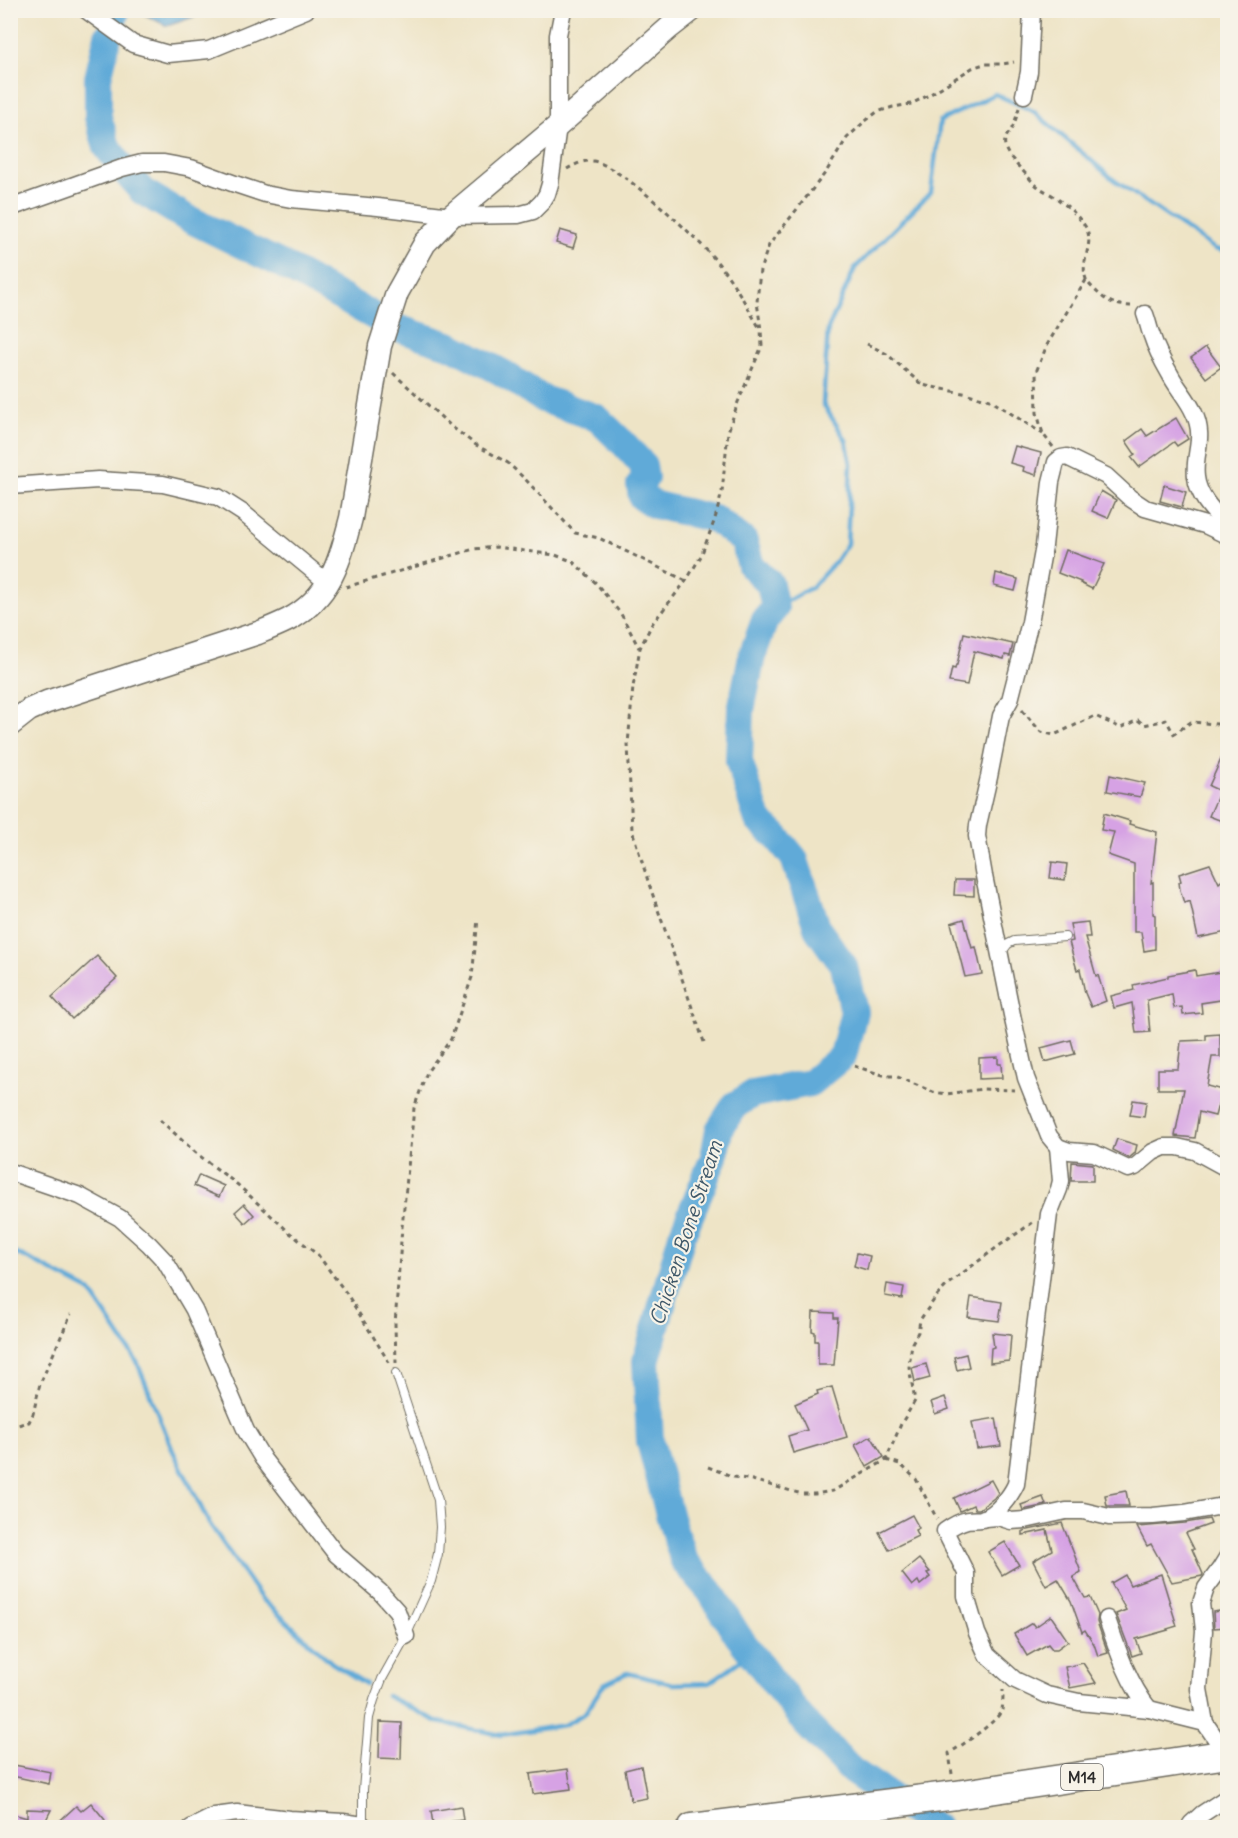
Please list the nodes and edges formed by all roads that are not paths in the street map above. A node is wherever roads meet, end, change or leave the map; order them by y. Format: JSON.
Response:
{"nodes":[{"id":1,"x":86,"y":10,"type":"edge"},
{"id":2,"x":306,"y":10,"type":"edge"},
{"id":3,"x":563,"y":10,"type":"edge"},
{"id":4,"x":692,"y":10,"type":"edge"},
{"id":5,"x":1032,"y":10,"type":"edge"},
{"id":6,"x":1024,"y":95,"type":"dead end"},
{"id":7,"x":558,"y":126,"type":"junction"},
{"id":8,"x":10,"y":208,"type":"edge"},
{"id":9,"x":451,"y":216,"type":"junction"},
{"id":10,"x":1145,"y":314,"type":"road end"},
{"id":11,"x":10,"y":486,"type":"edge"},
{"id":12,"x":1227,"y":527,"type":"edge"},
{"id":13,"x":1227,"y":536,"type":"edge"},
{"id":14,"x":324,"y":590,"type":"junction"},
{"id":15,"x":10,"y":725,"type":"edge"},
{"id":16,"x":1065,"y":936,"type":"dead end"},
{"id":17,"x":1000,"y":957,"type":"junction"},
{"id":18,"x":1058,"y":1147,"type":"junction"},
{"id":19,"x":1227,"y":1169,"type":"edge"},
{"id":20,"x":10,"y":1172,"type":"edge"},
{"id":21,"x":396,"y":1373,"type":"road end"},
{"id":22,"x":1227,"y":1505,"type":"edge"},
{"id":23,"x":984,"y":1518,"type":"junction"},
{"id":24,"x":1225,"y":1568,"type":"edge"},
{"id":25,"x":1107,"y":1619,"type":"dead end"},
{"id":26,"x":406,"y":1636,"type":"junction"},
{"id":27,"x":1149,"y":1709,"type":"junction"},
{"id":28,"x":1205,"y":1723,"type":"junction"},
{"id":29,"x":1224,"y":1755,"type":"edge"},
{"id":30,"x":1227,"y":1797,"type":"edge"},
{"id":31,"x":1191,"y":1824,"type":"dead end"},
{"id":32,"x":363,"y":1826,"type":"edge"},
{"id":33,"x":191,"y":1827,"type":"edge"},
{"id":34,"x":692,"y":1827,"type":"edge"}],
"edges":[{"from":1,"to":2,"type":"street"},
{"from":3,"to":7,"type":"street"},
{"from":4,"to":7,"type":"street"},
{"from":5,"to":6,"type":"street"},
{"from":7,"to":9,"type":"street"},
{"from":7,"to":9,"type":"street"},
{"from":8,"to":9,"type":"street"},
{"from":9,"to":14,"type":"street"},
{"from":10,"to":12,"type":"street"},
{"from":11,"to":14,"type":"street"},
{"from":13,"to":17,"type":"street"},
{"from":14,"to":15,"type":"street"},
{"from":16,"to":17,"type":"lane"},
{"from":17,"to":18,"type":"street"},
{"from":18,"to":19,"type":"street"},
{"from":18,"to":23,"type":"street"},
{"from":20,"to":26,"type":"street"},
{"from":21,"to":26,"type":"lane"},
{"from":22,"to":23,"type":"street"},
{"from":23,"to":27,"type":"street"},
{"from":24,"to":28,"type":"street"},
{"from":25,"to":27,"type":"street"},
{"from":26,"to":32,"type":"lane"},
{"from":27,"to":28,"type":"street"},
{"from":28,"to":29,"type":"street"},
{"from":29,"to":34,"type":"highway","number":"M14"},
{"from":30,"to":31,"type":"street"},
{"from":32,"to":33,"type":"street"}]}
